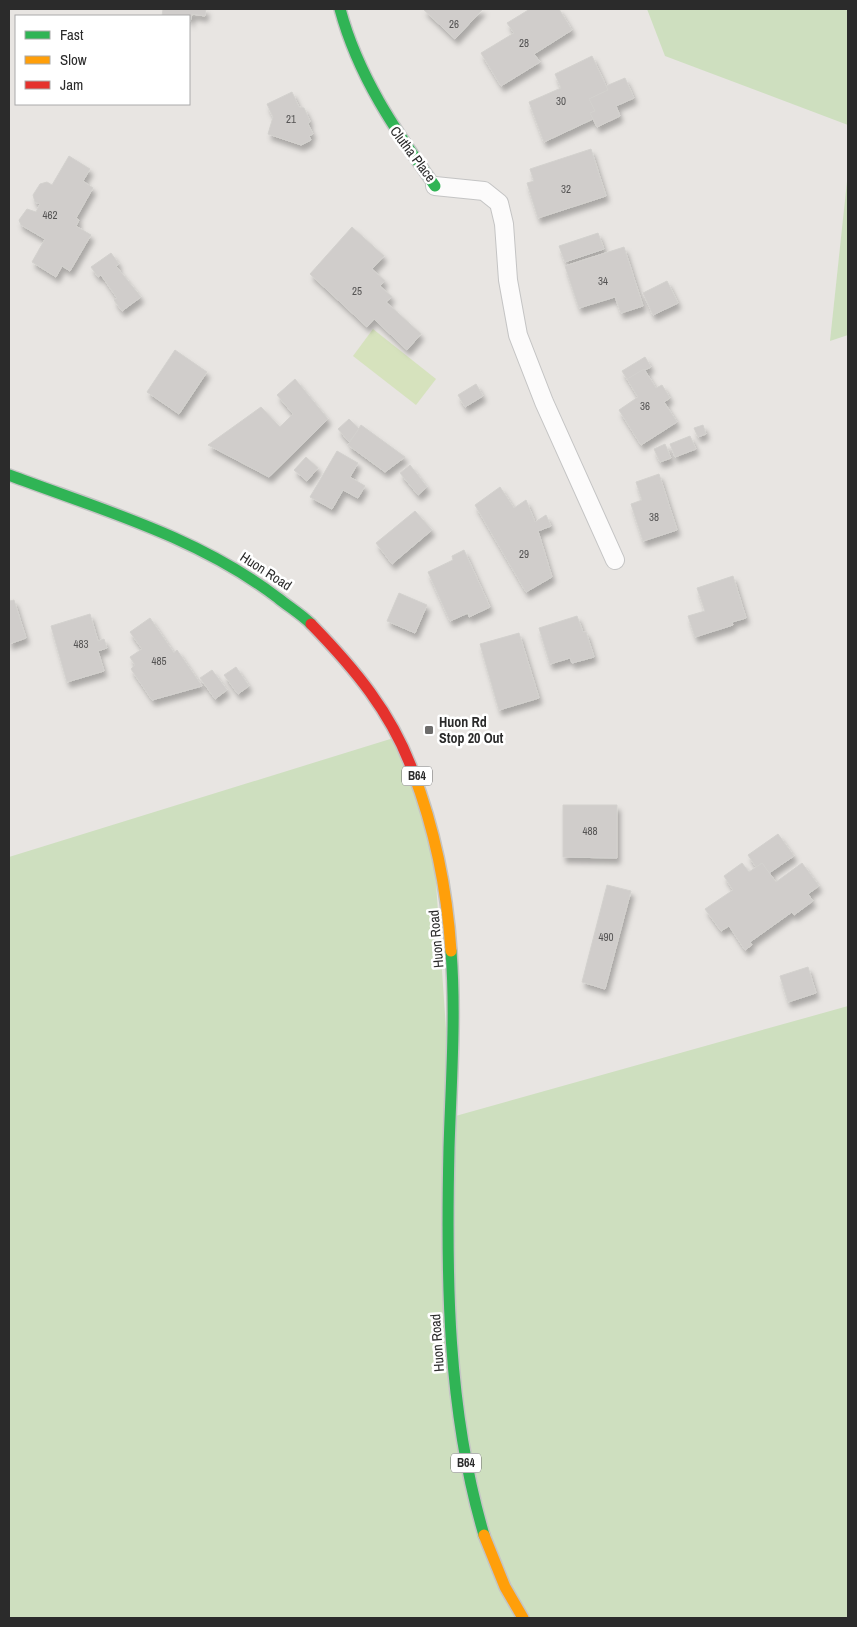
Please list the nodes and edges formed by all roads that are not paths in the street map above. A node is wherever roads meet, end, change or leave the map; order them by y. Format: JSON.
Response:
{"nodes":[{"id":1,"x":340,"y":9,"type":"edge"},
{"id":2,"x":435,"y":186,"type":"joint"},
{"id":3,"x":9,"y":475,"type":"edge"},
{"id":4,"x":615,"y":560,"type":"dead end"},
{"id":5,"x":523,"y":1618,"type":"edge"}],
"edges":[{"from":1,"to":2,"type":"main road","name":"Clutha Place"},
{"from":2,"to":4,"type":"lane","name":"Clutha Place"},
{"from":3,"to":5,"type":"main road","name":"Huon Road","number":"B64"}]}
